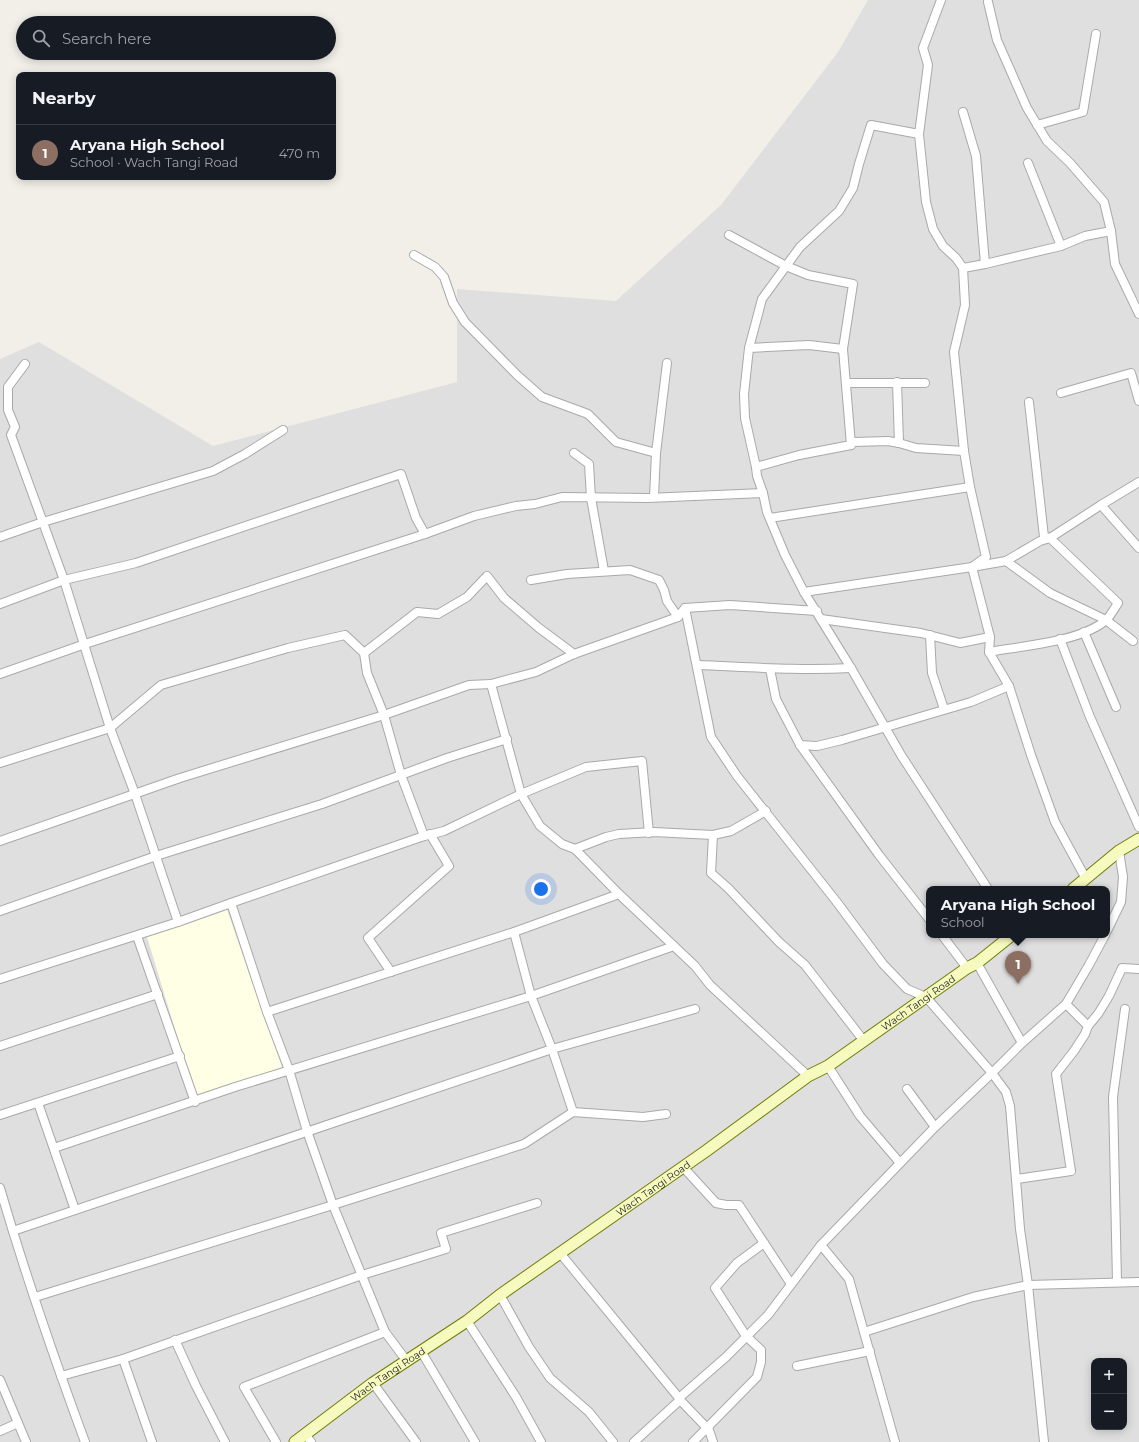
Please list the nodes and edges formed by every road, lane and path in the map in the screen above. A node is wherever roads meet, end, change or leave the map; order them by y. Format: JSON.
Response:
{"nodes":[{"id":1,"x":941,"y":0,"type":"edge"},
{"id":2,"x":988,"y":2,"type":"dead end"},
{"id":3,"x":1096,"y":34,"type":"dead end"},
{"id":4,"x":963,"y":112,"type":"dead end"},
{"id":5,"x":1037,"y":125,"type":"junction"},
{"id":6,"x":919,"y":134,"type":"junction"},
{"id":7,"x":1028,"y":163,"type":"dead end"},
{"id":8,"x":1111,"y":231,"type":"junction"},
{"id":9,"x":729,"y":235,"type":"dead end"},
{"id":10,"x":1061,"y":246,"type":"junction"},
{"id":11,"x":414,"y":255,"type":"dead end"},
{"id":12,"x":985,"y":264,"type":"junction"},
{"id":13,"x":786,"y":266,"type":"junction"},
{"id":14,"x":963,"y":268,"type":"junction"},
{"id":15,"x":1139,"y":314,"type":"edge"},
{"id":16,"x":749,"y":348,"type":"junction"},
{"id":17,"x":843,"y":349,"type":"junction"},
{"id":18,"x":667,"y":363,"type":"dead end"},
{"id":19,"x":25,"y":364,"type":"dead end"},
{"id":20,"x":897,"y":382,"type":"junction"},
{"id":21,"x":846,"y":383,"type":"junction"},
{"id":22,"x":925,"y":383,"type":"dead end"},
{"id":23,"x":1061,"y":393,"type":"dead end"},
{"id":24,"x":1139,"y":401,"type":"edge"},
{"id":25,"x":1029,"y":402,"type":"dead end"},
{"id":26,"x":283,"y":430,"type":"dead end"},
{"id":27,"x":899,"y":443,"type":"junction"},
{"id":28,"x":851,"y":444,"type":"junction"},
{"id":29,"x":964,"y":451,"type":"junction"},
{"id":30,"x":574,"y":453,"type":"dead end"},
{"id":31,"x":656,"y":453,"type":"junction"},
{"id":32,"x":756,"y":466,"type":"junction"},
{"id":33,"x":1139,"y":482,"type":"edge"},
{"id":34,"x":970,"y":487,"type":"junction"},
{"id":35,"x":763,"y":493,"type":"junction"},
{"id":36,"x":654,"y":497,"type":"junction"},
{"id":37,"x":592,"y":498,"type":"junction"},
{"id":38,"x":1101,"y":505,"type":"junction"},
{"id":39,"x":770,"y":518,"type":"junction"},
{"id":40,"x":43,"y":522,"type":"junction"},
{"id":41,"x":425,"y":534,"type":"junction"},
{"id":42,"x":0,"y":537,"type":"edge"},
{"id":43,"x":1050,"y":538,"type":"junction"},
{"id":44,"x":1139,"y":548,"type":"edge"},
{"id":45,"x":1006,"y":561,"type":"junction"},
{"id":46,"x":972,"y":567,"type":"junction"},
{"id":47,"x":604,"y":571,"type":"junction"},
{"id":48,"x":64,"y":580,"type":"junction"},
{"id":49,"x":531,"y":580,"type":"dead end"},
{"id":50,"x":804,"y":592,"type":"junction"},
{"id":51,"x":0,"y":604,"type":"edge"},
{"id":52,"x":685,"y":608,"type":"junction"},
{"id":53,"x":819,"y":615,"type":"junction"},
{"id":54,"x":678,"y":617,"type":"junction"},
{"id":55,"x":1106,"y":620,"type":"junction"},
{"id":56,"x":1084,"y":632,"type":"junction"},
{"id":57,"x":930,"y":635,"type":"junction"},
{"id":58,"x":990,"y":637,"type":"junction"},
{"id":59,"x":1060,"y":639,"type":"junction"},
{"id":60,"x":1133,"y":641,"type":"dead end"},
{"id":61,"x":85,"y":644,"type":"junction"},
{"id":62,"x":989,"y":652,"type":"junction"},
{"id":63,"x":364,"y":653,"type":"junction"},
{"id":64,"x":574,"y":654,"type":"junction"},
{"id":65,"x":697,"y":666,"type":"junction"},
{"id":66,"x":851,"y":668,"type":"junction"},
{"id":67,"x":770,"y":669,"type":"junction"},
{"id":68,"x":0,"y":674,"type":"edge"},
{"id":69,"x":491,"y":684,"type":"junction"},
{"id":70,"x":1009,"y":686,"type":"junction"},
{"id":71,"x":1116,"y":706,"type":"dead end"},
{"id":72,"x":944,"y":710,"type":"junction"},
{"id":73,"x":384,"y":715,"type":"junction"},
{"id":74,"x":884,"y":727,"type":"junction"},
{"id":75,"x":110,"y":728,"type":"junction"},
{"id":76,"x":507,"y":739,"type":"junction"},
{"id":77,"x":800,"y":745,"type":"junction"},
{"id":78,"x":0,"y":763,"type":"edge"},
{"id":79,"x":401,"y":775,"type":"junction"},
{"id":80,"x":135,"y":794,"type":"junction"},
{"id":81,"x":521,"y":794,"type":"junction"},
{"id":82,"x":766,"y":811,"type":"junction"},
{"id":83,"x":1139,"y":827,"type":"edge"},
{"id":84,"x":649,"y":833,"type":"junction"},
{"id":85,"x":427,"y":835,"type":"junction"},
{"id":86,"x":713,"y":835,"type":"junction"},
{"id":87,"x":1139,"y":839,"type":"edge"},
{"id":88,"x":0,"y":842,"type":"edge"},
{"id":89,"x":575,"y":849,"type":"junction"},
{"id":90,"x":1119,"y":851,"type":"junction"},
{"id":91,"x":156,"y":856,"type":"junction"},
{"id":92,"x":1086,"y":878,"type":"junction"},
{"id":93,"x":986,"y":886,"type":"edge"},
{"id":94,"x":1077,"y":886,"type":"edge"},
{"id":95,"x":619,"y":894,"type":"junction"},
{"id":96,"x":231,"y":903,"type":"junction"},
{"id":97,"x":0,"y":911,"type":"edge"},
{"id":98,"x":926,"y":915,"type":"edge"},
{"id":99,"x":178,"y":922,"type":"junction"},
{"id":100,"x":1110,"y":925,"type":"edge"},
{"id":101,"x":514,"y":932,"type":"junction"},
{"id":102,"x":137,"y":936,"type":"junction"},
{"id":103,"x":945,"y":938,"type":"edge"},
{"id":104,"x":1008,"y":938,"type":"edge"},
{"id":105,"x":1103,"y":938,"type":"edge"},
{"id":106,"x":674,"y":946,"type":"junction"},
{"id":107,"x":972,"y":966,"type":"junction"},
{"id":108,"x":1139,"y":969,"type":"edge"},
{"id":109,"x":391,"y":972,"type":"junction"},
{"id":110,"x":0,"y":980,"type":"edge"},
{"id":111,"x":158,"y":994,"type":"junction"},
{"id":112,"x":531,"y":996,"type":"junction"},
{"id":113,"x":926,"y":998,"type":"junction"},
{"id":114,"x":1066,"y":1004,"type":"junction"},
{"id":115,"x":695,"y":1009,"type":"dead end"},
{"id":116,"x":1124,"y":1009,"type":"dead end"},
{"id":117,"x":267,"y":1012,"type":"junction"},
{"id":118,"x":1088,"y":1026,"type":"junction"},
{"id":119,"x":864,"y":1041,"type":"junction"},
{"id":120,"x":1022,"y":1043,"type":"junction"},
{"id":121,"x":0,"y":1046,"type":"edge"},
{"id":122,"x":552,"y":1048,"type":"junction"},
{"id":123,"x":180,"y":1056,"type":"junction"},
{"id":124,"x":828,"y":1066,"type":"junction"},
{"id":125,"x":289,"y":1070,"type":"junction"},
{"id":126,"x":992,"y":1073,"type":"junction"},
{"id":127,"x":808,"y":1076,"type":"junction"},
{"id":128,"x":907,"y":1089,"type":"dead end"},
{"id":129,"x":195,"y":1102,"type":"junction"},
{"id":130,"x":38,"y":1103,"type":"junction"},
{"id":131,"x":573,"y":1112,"type":"junction"},
{"id":132,"x":666,"y":1114,"type":"dead end"},
{"id":133,"x":0,"y":1115,"type":"edge"},
{"id":134,"x":935,"y":1127,"type":"junction"},
{"id":135,"x":307,"y":1131,"type":"junction"},
{"id":136,"x":54,"y":1148,"type":"junction"},
{"id":137,"x":900,"y":1163,"type":"junction"},
{"id":138,"x":683,"y":1167,"type":"junction"},
{"id":139,"x":1017,"y":1179,"type":"junction"},
{"id":140,"x":0,"y":1188,"type":"edge"},
{"id":141,"x":537,"y":1203,"type":"dead end"},
{"id":142,"x":333,"y":1205,"type":"junction"},
{"id":143,"x":75,"y":1210,"type":"junction"},
{"id":144,"x":13,"y":1231,"type":"junction"},
{"id":145,"x":764,"y":1242,"type":"junction"},
{"id":146,"x":821,"y":1245,"type":"junction"},
{"id":147,"x":560,"y":1253,"type":"junction"},
{"id":148,"x":362,"y":1275,"type":"junction"},
{"id":149,"x":1117,"y":1282,"type":"junction"},
{"id":150,"x":1139,"y":1282,"type":"edge"},
{"id":151,"x":792,"y":1284,"type":"junction"},
{"id":152,"x":1028,"y":1285,"type":"junction"},
{"id":153,"x":500,"y":1295,"type":"junction"},
{"id":154,"x":35,"y":1297,"type":"junction"},
{"id":155,"x":467,"y":1321,"type":"junction"},
{"id":156,"x":385,"y":1332,"type":"junction"},
{"id":157,"x":864,"y":1332,"type":"junction"},
{"id":158,"x":746,"y":1336,"type":"junction"},
{"id":159,"x":175,"y":1340,"type":"junction"},
{"id":160,"x":421,"y":1351,"type":"junction"},
{"id":161,"x":870,"y":1351,"type":"junction"},
{"id":162,"x":123,"y":1359,"type":"junction"},
{"id":163,"x":406,"y":1360,"type":"junction"},
{"id":164,"x":797,"y":1366,"type":"dead end"},
{"id":165,"x":61,"y":1376,"type":"junction"},
{"id":166,"x":0,"y":1380,"type":"edge"},
{"id":167,"x":373,"y":1383,"type":"junction"},
{"id":168,"x":680,"y":1399,"type":"junction"},
{"id":169,"x":18,"y":1423,"type":"junction"},
{"id":170,"x":707,"y":1427,"type":"junction"},
{"id":171,"x":0,"y":1431,"type":"edge"},
{"id":172,"x":308,"y":1438,"type":"edge"},
{"id":173,"x":26,"y":1442,"type":"edge"},
{"id":174,"x":85,"y":1442,"type":"edge"},
{"id":175,"x":152,"y":1442,"type":"edge"},
{"id":176,"x":225,"y":1442,"type":"edge"},
{"id":177,"x":276,"y":1442,"type":"edge"},
{"id":178,"x":295,"y":1442,"type":"edge"},
{"id":179,"x":416,"y":1442,"type":"edge"},
{"id":180,"x":475,"y":1442,"type":"edge"},
{"id":181,"x":541,"y":1442,"type":"edge"},
{"id":182,"x":613,"y":1442,"type":"edge"},
{"id":183,"x":634,"y":1442,"type":"edge"},
{"id":184,"x":693,"y":1442,"type":"edge"},
{"id":185,"x":713,"y":1442,"type":"edge"},
{"id":186,"x":895,"y":1442,"type":"edge"},
{"id":187,"x":1044,"y":1442,"type":"edge"}],
"edges":[{"from":1,"to":6,"type":"street"},
{"from":2,"to":5,"type":"street"},
{"from":3,"to":5,"type":"street"},
{"from":4,"to":12,"type":"street"},
{"from":5,"to":8,"type":"street"},
{"from":6,"to":13,"type":"street"},
{"from":6,"to":14,"type":"street"},
{"from":7,"to":10,"type":"street"},
{"from":8,"to":10,"type":"street"},
{"from":8,"to":15,"type":"street"},
{"from":9,"to":13,"type":"street"},
{"from":10,"to":12,"type":"street"},
{"from":11,"to":31,"type":"street"},
{"from":12,"to":14,"type":"street"},
{"from":13,"to":16,"type":"street"},
{"from":13,"to":17,"type":"street"},
{"from":14,"to":29,"type":"street"},
{"from":16,"to":17,"type":"street"},
{"from":16,"to":32,"type":"street"},
{"from":17,"to":21,"type":"street"},
{"from":18,"to":31,"type":"street"},
{"from":19,"to":40,"type":"street"},
{"from":20,"to":21,"type":"street"},
{"from":20,"to":22,"type":"street"},
{"from":20,"to":27,"type":"street"},
{"from":21,"to":28,"type":"street"},
{"from":23,"to":24,"type":"street"},
{"from":25,"to":43,"type":"street"},
{"from":26,"to":40,"type":"street"},
{"from":27,"to":28,"type":"street"},
{"from":27,"to":29,"type":"street"},
{"from":28,"to":32,"type":"street"},
{"from":29,"to":34,"type":"street"},
{"from":30,"to":37,"type":"street"},
{"from":31,"to":36,"type":"street"},
{"from":32,"to":35,"type":"street"},
{"from":33,"to":38,"type":"street"},
{"from":34,"to":39,"type":"street"},
{"from":34,"to":46,"type":"street"},
{"from":35,"to":36,"type":"street"},
{"from":35,"to":39,"type":"street"},
{"from":36,"to":37,"type":"street"},
{"from":37,"to":41,"type":"street"},
{"from":37,"to":47,"type":"street"},
{"from":38,"to":43,"type":"street"},
{"from":38,"to":44,"type":"street"},
{"from":39,"to":50,"type":"street"},
{"from":40,"to":42,"type":"street"},
{"from":40,"to":48,"type":"street"},
{"from":41,"to":48,"type":"street"},
{"from":41,"to":61,"type":"street"},
{"from":43,"to":45,"type":"street"},
{"from":43,"to":55,"type":"street"},
{"from":45,"to":46,"type":"street"},
{"from":45,"to":55,"type":"street"},
{"from":46,"to":50,"type":"street"},
{"from":46,"to":58,"type":"street"},
{"from":47,"to":49,"type":"street"},
{"from":47,"to":54,"type":"street"},
{"from":48,"to":51,"type":"street"},
{"from":48,"to":61,"type":"street"},
{"from":50,"to":53,"type":"street"},
{"from":52,"to":53,"type":"street"},
{"from":52,"to":54,"type":"street"},
{"from":52,"to":65,"type":"street"},
{"from":53,"to":57,"type":"street"},
{"from":53,"to":66,"type":"street"},
{"from":54,"to":64,"type":"street"},
{"from":55,"to":56,"type":"street"},
{"from":55,"to":60,"type":"street"},
{"from":56,"to":59,"type":"street"},
{"from":56,"to":71,"type":"street"},
{"from":57,"to":58,"type":"street"},
{"from":57,"to":72,"type":"street"},
{"from":58,"to":62,"type":"street"},
{"from":59,"to":62,"type":"street"},
{"from":59,"to":83,"type":"street"},
{"from":61,"to":68,"type":"street"},
{"from":61,"to":75,"type":"street"},
{"from":62,"to":70,"type":"street"},
{"from":63,"to":64,"type":"street"},
{"from":63,"to":73,"type":"street"},
{"from":63,"to":75,"type":"street"},
{"from":64,"to":69,"type":"street"},
{"from":65,"to":67,"type":"street"},
{"from":65,"to":82,"type":"street"},
{"from":66,"to":67,"type":"street"},
{"from":66,"to":74,"type":"street"},
{"from":67,"to":77,"type":"street"},
{"from":69,"to":73,"type":"street"},
{"from":69,"to":76,"type":"street"},
{"from":70,"to":72,"type":"street"},
{"from":70,"to":92,"type":"street"},
{"from":72,"to":74,"type":"street"},
{"from":73,"to":79,"type":"street"},
{"from":73,"to":80,"type":"street"},
{"from":74,"to":77,"type":"street"},
{"from":74,"to":93,"type":"street"},
{"from":75,"to":78,"type":"street"},
{"from":75,"to":80,"type":"street"},
{"from":76,"to":79,"type":"street"},
{"from":76,"to":81,"type":"street"},
{"from":77,"to":98,"type":"street"},
{"from":79,"to":85,"type":"street"},
{"from":79,"to":91,"type":"street"},
{"from":80,"to":88,"type":"street"},
{"from":80,"to":91,"type":"street"},
{"from":81,"to":84,"type":"street"},
{"from":81,"to":85,"type":"street"},
{"from":81,"to":89,"type":"street"},
{"from":82,"to":86,"type":"street"},
{"from":82,"to":113,"type":"street"},
{"from":84,"to":86,"type":"street"},
{"from":84,"to":89,"type":"street"},
{"from":85,"to":96,"type":"street"},
{"from":85,"to":109,"type":"street"},
{"from":86,"to":119,"type":"street"},
{"from":87,"to":90,"type":"main road"},
{"from":89,"to":95,"type":"street"},
{"from":90,"to":92,"type":"main road"},
{"from":90,"to":100,"type":"street"},
{"from":91,"to":97,"type":"street"},
{"from":91,"to":99,"type":"street"},
{"from":92,"to":94,"type":"main road"},
{"from":95,"to":101,"type":"street"},
{"from":95,"to":106,"type":"street"},
{"from":96,"to":99,"type":"street"},
{"from":96,"to":117,"type":"street"},
{"from":99,"to":102,"type":"street"},
{"from":101,"to":109,"type":"street"},
{"from":101,"to":112,"type":"street"},
{"from":102,"to":110,"type":"street"},
{"from":102,"to":111,"type":"street"},
{"from":103,"to":107,"type":"street"},
{"from":104,"to":107,"type":"main road","name":"Wach Tangi Road"},
{"from":105,"to":114,"type":"street"},
{"from":106,"to":112,"type":"street"},
{"from":106,"to":127,"type":"street"},
{"from":107,"to":113,"type":"main road","name":"Wach Tangi Road"},
{"from":107,"to":120,"type":"street"},
{"from":108,"to":118,"type":"street"},
{"from":109,"to":117,"type":"street"},
{"from":111,"to":121,"type":"street"},
{"from":111,"to":123,"type":"street"},
{"from":112,"to":122,"type":"street"},
{"from":112,"to":125,"type":"street"},
{"from":113,"to":119,"type":"main road","name":"Wach Tangi Road"},
{"from":113,"to":126,"type":"street"},
{"from":114,"to":118,"type":"street"},
{"from":114,"to":120,"type":"street"},
{"from":115,"to":122,"type":"street"},
{"from":116,"to":149,"type":"street"},
{"from":117,"to":125,"type":"street"},
{"from":118,"to":139,"type":"street"},
{"from":119,"to":124,"type":"main road","name":"Wach Tangi Road"},
{"from":120,"to":126,"type":"street"},
{"from":122,"to":131,"type":"street"},
{"from":122,"to":135,"type":"street"},
{"from":123,"to":129,"type":"street"},
{"from":123,"to":130,"type":"street"},
{"from":124,"to":127,"type":"main road","name":"Wach Tangi Road"},
{"from":124,"to":137,"type":"street"},
{"from":125,"to":129,"type":"street"},
{"from":125,"to":135,"type":"street"},
{"from":126,"to":134,"type":"street"},
{"from":126,"to":139,"type":"street"},
{"from":127,"to":138,"type":"main road","name":"Wach Tangi Road"},
{"from":128,"to":134,"type":"street"},
{"from":129,"to":136,"type":"street"},
{"from":130,"to":133,"type":"street"},
{"from":130,"to":136,"type":"street"},
{"from":131,"to":132,"type":"street"},
{"from":131,"to":142,"type":"street"},
{"from":134,"to":137,"type":"street"},
{"from":135,"to":142,"type":"street"},
{"from":135,"to":143,"type":"street"},
{"from":136,"to":143,"type":"street"},
{"from":137,"to":146,"type":"street"},
{"from":138,"to":145,"type":"street"},
{"from":138,"to":147,"type":"main road","name":"Wach Tangi Road"},
{"from":139,"to":152,"type":"street"},
{"from":140,"to":144,"type":"street"},
{"from":141,"to":148,"type":"street"},
{"from":142,"to":148,"type":"street"},
{"from":142,"to":154,"type":"street"},
{"from":143,"to":144,"type":"street"},
{"from":144,"to":154,"type":"street"},
{"from":145,"to":151,"type":"street"},
{"from":145,"to":158,"type":"street"},
{"from":146,"to":151,"type":"street"},
{"from":146,"to":157,"type":"street"},
{"from":147,"to":153,"type":"main road","name":"Wach Tangi Road"},
{"from":147,"to":168,"type":"street"},
{"from":148,"to":156,"type":"street"},
{"from":148,"to":159,"type":"street"},
{"from":149,"to":150,"type":"street"},
{"from":149,"to":152,"type":"street"},
{"from":151,"to":158,"type":"street"},
{"from":152,"to":157,"type":"street"},
{"from":152,"to":187,"type":"street"},
{"from":153,"to":155,"type":"main road","name":"Wach Tangi Road"},
{"from":153,"to":182,"type":"street"},
{"from":154,"to":165,"type":"street"},
{"from":155,"to":160,"type":"main road","name":"Wach Tangi Road"},
{"from":155,"to":181,"type":"street"},
{"from":156,"to":163,"type":"street"},
{"from":156,"to":177,"type":"street"},
{"from":157,"to":161,"type":"street"},
{"from":158,"to":168,"type":"street"},
{"from":158,"to":170,"type":"street"},
{"from":159,"to":162,"type":"street"},
{"from":159,"to":176,"type":"street"},
{"from":160,"to":163,"type":"main road","name":"Wach Tangi Road"},
{"from":160,"to":180,"type":"street"},
{"from":161,"to":164,"type":"street"},
{"from":161,"to":186,"type":"street"},
{"from":162,"to":165,"type":"street"},
{"from":162,"to":175,"type":"street"},
{"from":163,"to":167,"type":"main road","name":"Wach Tangi Road"},
{"from":165,"to":174,"type":"street"},
{"from":166,"to":169,"type":"street"},
{"from":167,"to":172,"type":"main road","name":"Wach Tangi Road"},
{"from":167,"to":179,"type":"street"},
{"from":168,"to":170,"type":"street"},
{"from":168,"to":183,"type":"street"},
{"from":169,"to":171,"type":"street"},
{"from":169,"to":173,"type":"street"},
{"from":170,"to":184,"type":"street"},
{"from":170,"to":185,"type":"street"},
{"from":172,"to":178,"type":"main road","name":"Wach Tangi Road"}]}
